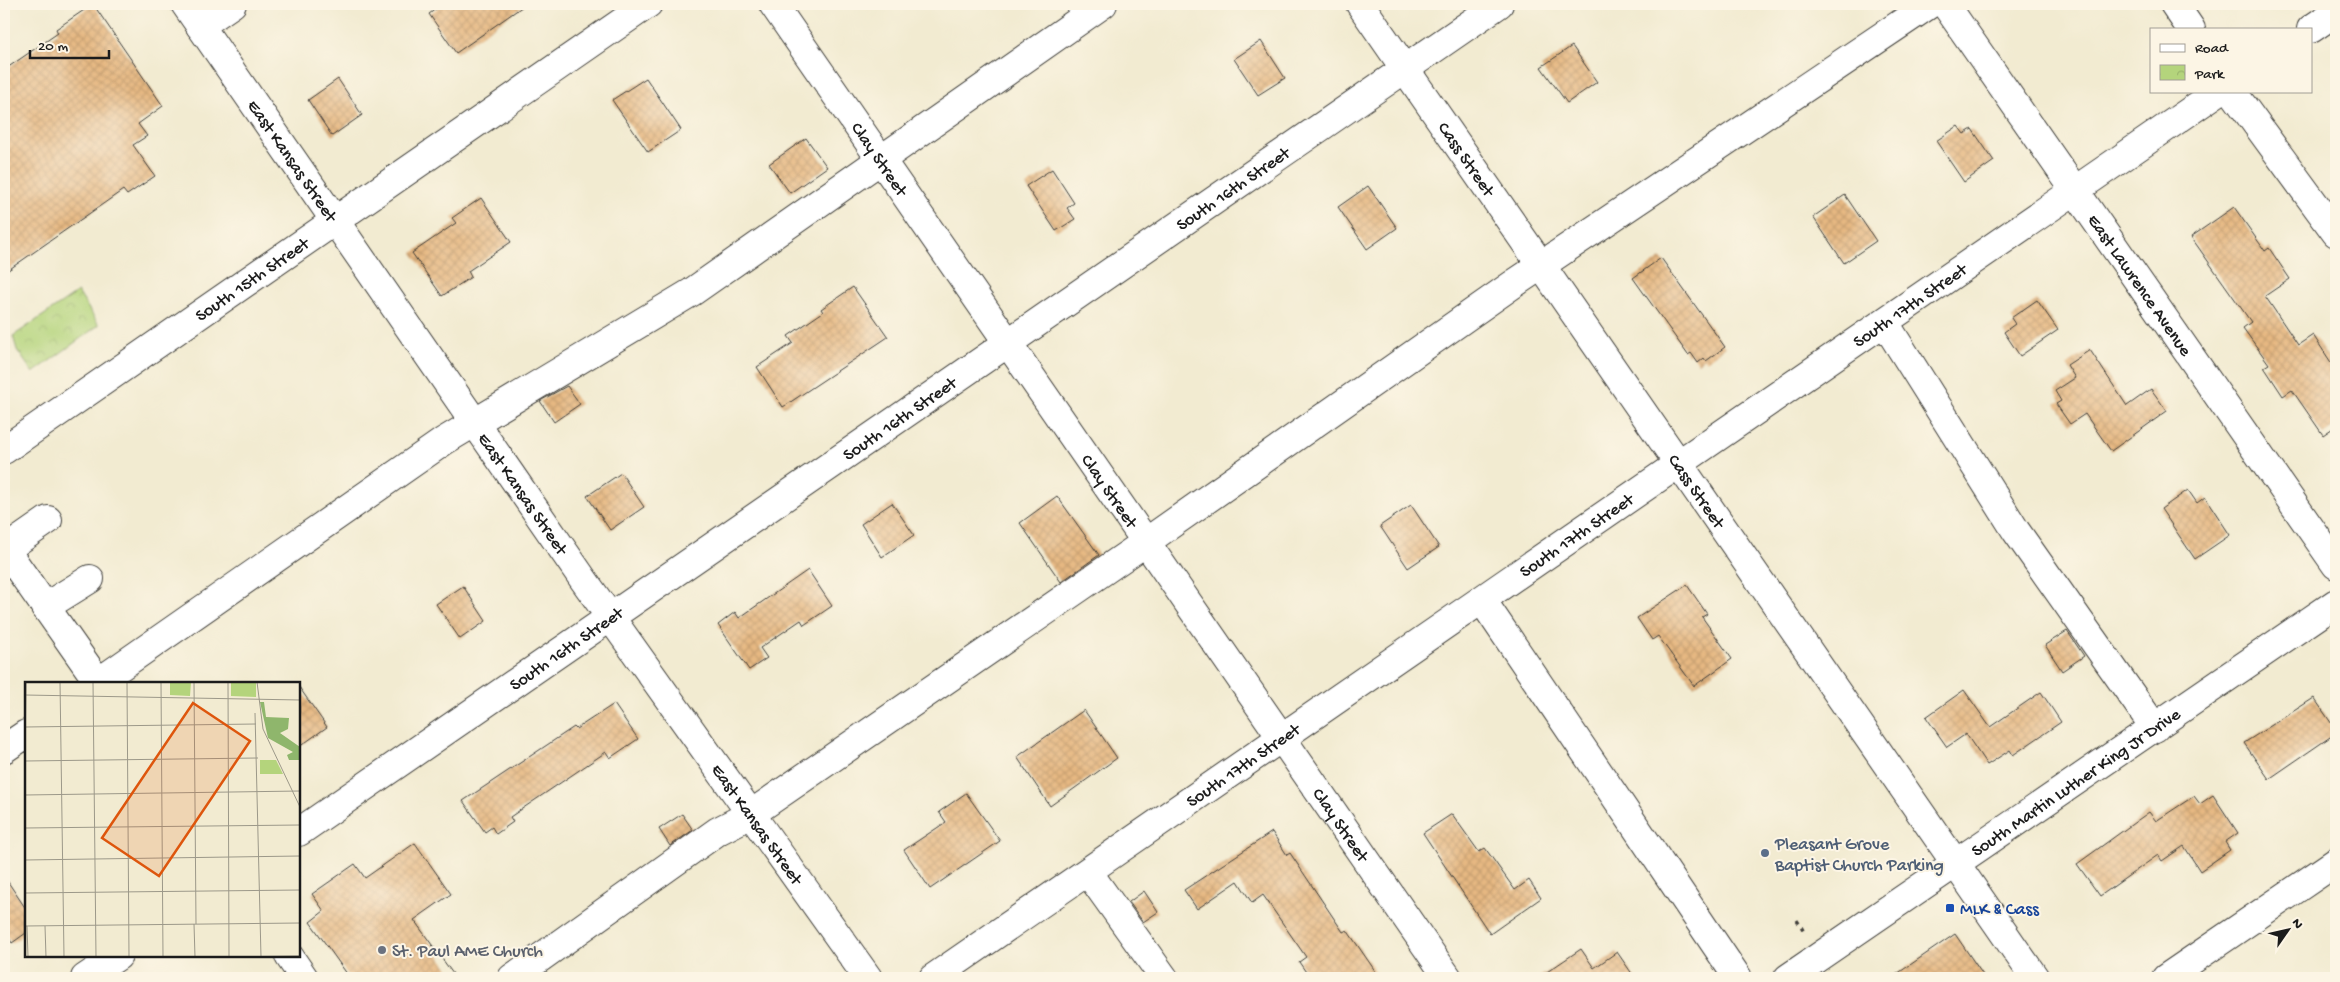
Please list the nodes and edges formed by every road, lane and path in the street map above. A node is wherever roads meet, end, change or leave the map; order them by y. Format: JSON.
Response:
{"nodes":[{"id":1,"x":185,"y":4,"type":"edge"},
{"id":2,"x":232,"y":4,"type":"edge"},
{"id":3,"x":648,"y":4,"type":"edge"},
{"id":4,"x":773,"y":4,"type":"edge"},
{"id":5,"x":1103,"y":4,"type":"edge"},
{"id":6,"x":1360,"y":4,"type":"edge"},
{"id":7,"x":1499,"y":4,"type":"edge"},
{"id":8,"x":1930,"y":4,"type":"edge"},
{"id":9,"x":1945,"y":4,"type":"edge"},
{"id":10,"x":2174,"y":4,"type":"edge"},
{"id":11,"x":2336,"y":12,"type":"edge"},
{"id":12,"x":200,"y":26,"type":"junction"},
{"id":13,"x":2190,"y":28,"type":"edge"},
{"id":14,"x":2312,"y":28,"type":"edge"},
{"id":15,"x":1405,"y":68,"type":"junction"},
{"id":16,"x":2218,"y":92,"type":"edge"},
{"id":17,"x":2233,"y":92,"type":"edge"},
{"id":18,"x":879,"y":160,"type":"junction"},
{"id":19,"x":2076,"y":192,"type":"junction"},
{"id":20,"x":335,"y":221,"type":"junction"},
{"id":21,"x":2336,"y":233,"type":"edge"},
{"id":22,"x":1542,"y":266,"type":"junction"},
{"id":23,"x":1885,"y":323,"type":"junction"},
{"id":24,"x":1007,"y":344,"type":"junction"},
{"id":25,"x":476,"y":424,"type":"junction"},
{"id":26,"x":4,"y":450,"type":"edge"},
{"id":27,"x":1679,"y":464,"type":"junction"},
{"id":28,"x":48,"y":520,"type":"dead end"},
{"id":29,"x":1146,"y":542,"type":"junction"},
{"id":30,"x":4,"y":549,"type":"edge"},
{"id":31,"x":2336,"y":565,"type":"edge"},
{"id":32,"x":90,"y":579,"type":"dead end"},
{"id":33,"x":1482,"y":600,"type":"junction"},
{"id":34,"x":2336,"y":603,"type":"edge"},
{"id":35,"x":45,"y":608,"type":"junction"},
{"id":36,"x":609,"y":616,"type":"junction"},
{"id":37,"x":97,"y":682,"type":"edge"},
{"id":38,"x":99,"y":682,"type":"edge"},
{"id":39,"x":2154,"y":728,"type":"junction"},
{"id":40,"x":25,"y":735,"type":"edge"},
{"id":41,"x":1282,"y":738,"type":"junction"},
{"id":42,"x":4,"y":750,"type":"edge"},
{"id":43,"x":751,"y":814,"type":"junction"},
{"id":44,"x":300,"y":831,"type":"edge"},
{"id":45,"x":2336,"y":862,"type":"edge"},
{"id":46,"x":1956,"y":863,"type":"junction"},
{"id":47,"x":1088,"y":872,"type":"junction"},
{"id":48,"x":1797,"y":920,"type":"dead end"},
{"id":49,"x":1806,"y":933,"type":"dead end"},
{"id":50,"x":116,"y":957,"type":"edge"},
{"id":51,"x":290,"y":957,"type":"edge"},
{"id":52,"x":85,"y":978,"type":"edge"},
{"id":53,"x":304,"y":978,"type":"edge"},
{"id":54,"x":512,"y":978,"type":"edge"},
{"id":55,"x":868,"y":978,"type":"edge"},
{"id":56,"x":934,"y":978,"type":"edge"},
{"id":57,"x":1164,"y":978,"type":"edge"},
{"id":58,"x":1448,"y":978,"type":"edge"},
{"id":59,"x":1738,"y":978,"type":"edge"},
{"id":60,"x":1788,"y":978,"type":"edge"},
{"id":61,"x":2035,"y":978,"type":"edge"},
{"id":62,"x":2166,"y":978,"type":"edge"}],
"edges":[{"from":1,"to":12,"type":"street","name":"East Kansas Street"},
{"from":2,"to":12,"type":"street"},
{"from":3,"to":20,"type":"street","name":"South 15th Street"},
{"from":4,"to":18,"type":"street","name":"Clay Street"},
{"from":5,"to":18,"type":"street"},
{"from":6,"to":15,"type":"street","name":"Cass Street"},
{"from":7,"to":15,"type":"street","name":"South 16th Street"},
{"from":8,"to":22,"type":"street"},
{"from":9,"to":19,"type":"street","name":"East Lawrence Avenue"},
{"from":10,"to":13,"type":"street"},
{"from":11,"to":14,"type":"street"},
{"from":12,"to":20,"type":"street","name":"East Kansas Street"},
{"from":15,"to":22,"type":"street","name":"Cass Street"},
{"from":15,"to":24,"type":"street","name":"South 16th Street"},
{"from":16,"to":19,"type":"street","name":"South 17th Street"},
{"from":17,"to":21,"type":"street"},
{"from":18,"to":24,"type":"street","name":"Clay Street"},
{"from":18,"to":25,"type":"street"},
{"from":19,"to":23,"type":"street","name":"South 17th Street"},
{"from":19,"to":31,"type":"street","name":"East Lawrence Avenue"},
{"from":20,"to":25,"type":"street","name":"East Kansas Street"},
{"from":20,"to":26,"type":"street","name":"South 15th Street"},
{"from":22,"to":27,"type":"street","name":"Cass Street"},
{"from":22,"to":29,"type":"street"},
{"from":23,"to":27,"type":"street","name":"South 17th Street"},
{"from":23,"to":39,"type":"street"},
{"from":24,"to":29,"type":"street","name":"Clay Street"},
{"from":24,"to":36,"type":"street","name":"South 16th Street"},
{"from":25,"to":36,"type":"street","name":"East Kansas Street"},
{"from":25,"to":38,"type":"street"},
{"from":27,"to":33,"type":"street","name":"South 17th Street"},
{"from":27,"to":46,"type":"street","name":"Cass Street"},
{"from":28,"to":30,"type":"street"},
{"from":29,"to":41,"type":"street","name":"Clay Street"},
{"from":29,"to":43,"type":"street"},
{"from":30,"to":35,"type":"street"},
{"from":32,"to":35,"type":"street"},
{"from":33,"to":41,"type":"street","name":"South 17th Street"},
{"from":33,"to":59,"type":"street"},
{"from":34,"to":39,"type":"street","name":"South Martin Luther King Jr Drive"},
{"from":35,"to":37,"type":"street"},
{"from":36,"to":43,"type":"street","name":"East Kansas Street"},
{"from":36,"to":44,"type":"street","name":"South 16th Street"},
{"from":39,"to":46,"type":"street","name":"South Martin Luther King Jr Drive"},
{"from":40,"to":42,"type":"street"},
{"from":41,"to":47,"type":"street","name":"South 17th Street"},
{"from":41,"to":58,"type":"street","name":"Clay Street"},
{"from":43,"to":54,"type":"street"},
{"from":43,"to":55,"type":"street","name":"East Kansas Street"},
{"from":45,"to":62,"type":"street"},
{"from":46,"to":60,"type":"street","name":"South Martin Luther King Jr Drive"},
{"from":46,"to":61,"type":"street","name":"Cass Street"},
{"from":47,"to":56,"type":"street","name":"South 17th Street"},
{"from":47,"to":57,"type":"street"},
{"from":48,"to":49,"type":"path"},
{"from":50,"to":52,"type":"street"},
{"from":51,"to":53,"type":"street"}]}
